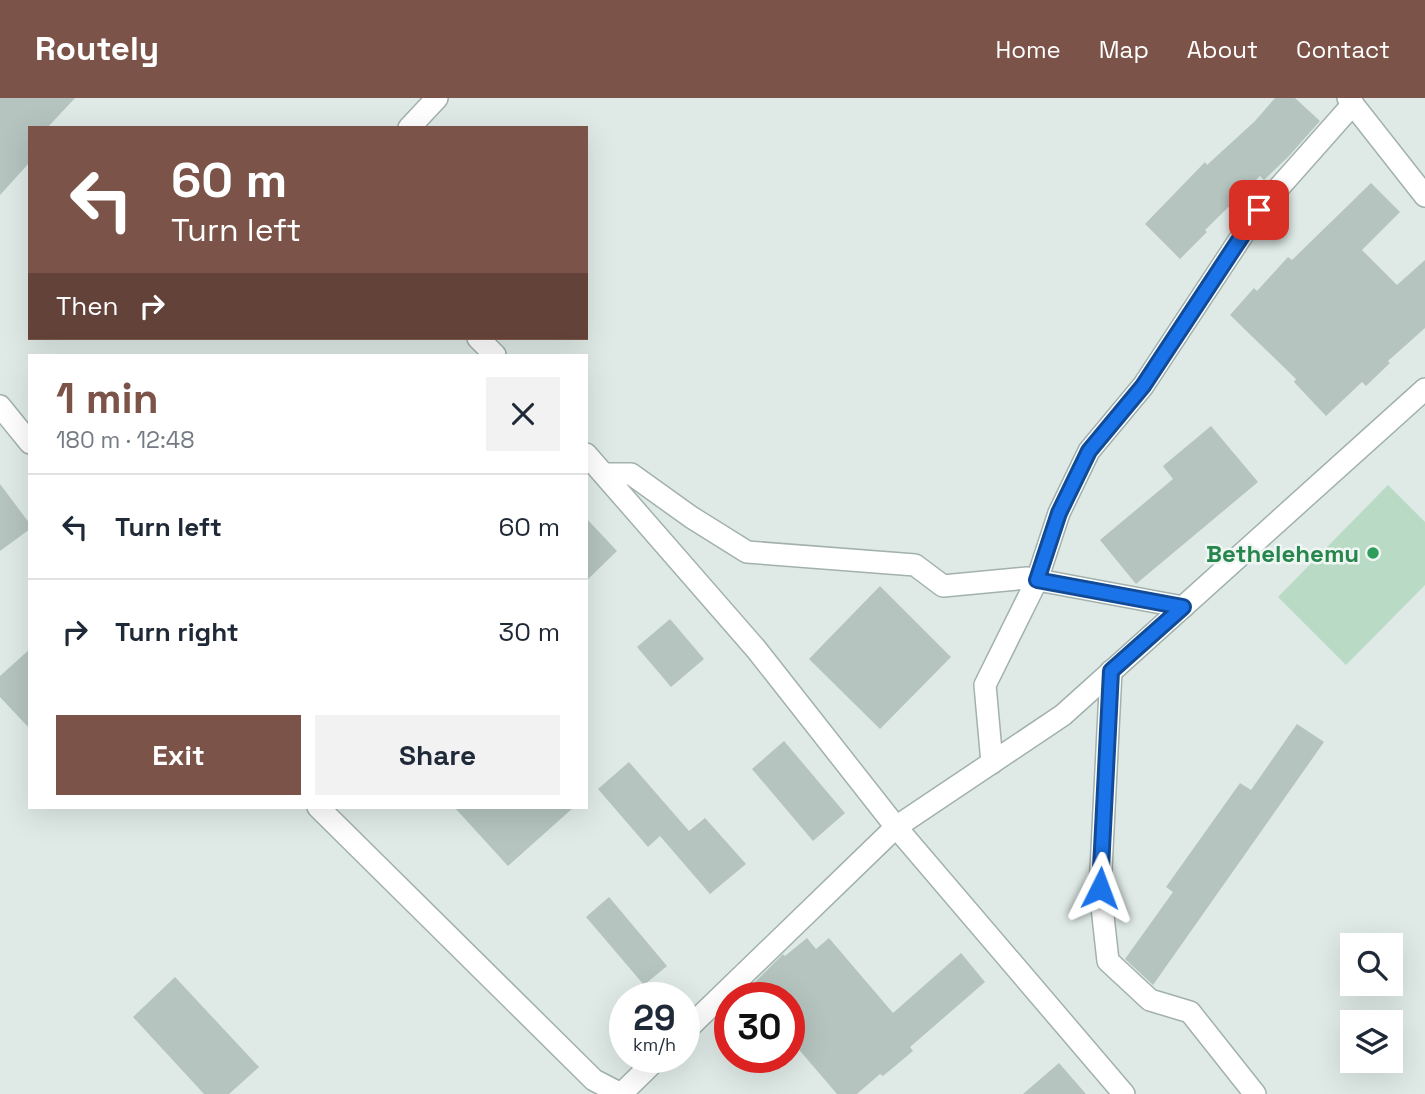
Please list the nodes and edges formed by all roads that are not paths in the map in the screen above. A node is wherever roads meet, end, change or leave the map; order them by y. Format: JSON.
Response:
{"nodes":[{"id":1,"x":437,"y":98,"type":"edge"},
{"id":2,"x":1351,"y":101,"type":"edge"},
{"id":3,"x":410,"y":126,"type":"edge"},
{"id":4,"x":1425,"y":196,"type":"edge"},
{"id":5,"x":480,"y":340,"type":"edge"},
{"id":6,"x":494,"y":354,"type":"edge"},
{"id":7,"x":1425,"y":389,"type":"edge"},
{"id":8,"x":0,"y":406,"type":"edge"},
{"id":9,"x":28,"y":441,"type":"edge"},
{"id":10,"x":588,"y":456,"type":"edge"},
{"id":11,"x":605,"y":474,"type":"junction"},
{"id":12,"x":1037,"y":580,"type":"junction"},
{"id":13,"x":1183,"y":607,"type":"junction"},
{"id":14,"x":1111,"y":671,"type":"junction"},
{"id":15,"x":992,"y":763,"type":"junction"},
{"id":16,"x":320,"y":809,"type":"edge"},
{"id":17,"x":896,"y":827,"type":"junction"},
{"id":18,"x":700,"y":1017,"type":"edge"},
{"id":19,"x":643,"y":1073,"type":"edge"},
{"id":20,"x":601,"y":1087,"type":"edge"},
{"id":21,"x":1124,"y":1094,"type":"edge"},
{"id":22,"x":1255,"y":1094,"type":"edge"}],
"edges":[{"from":1,"to":3,"type":"street"},
{"from":2,"to":4,"type":"street"},
{"from":2,"to":12,"type":"street"},
{"from":5,"to":6,"type":"street"},
{"from":7,"to":13,"type":"street"},
{"from":8,"to":9,"type":"street"},
{"from":10,"to":11,"type":"street"},
{"from":11,"to":12,"type":"street"},
{"from":11,"to":17,"type":"street"},
{"from":12,"to":13,"type":"street"},
{"from":12,"to":15,"type":"street"},
{"from":13,"to":14,"type":"street"},
{"from":14,"to":15,"type":"street"},
{"from":14,"to":22,"type":"street"},
{"from":15,"to":17,"type":"street"},
{"from":16,"to":20,"type":"street"},
{"from":17,"to":18,"type":"street"},
{"from":17,"to":21,"type":"street"},
{"from":19,"to":20,"type":"street"}]}
